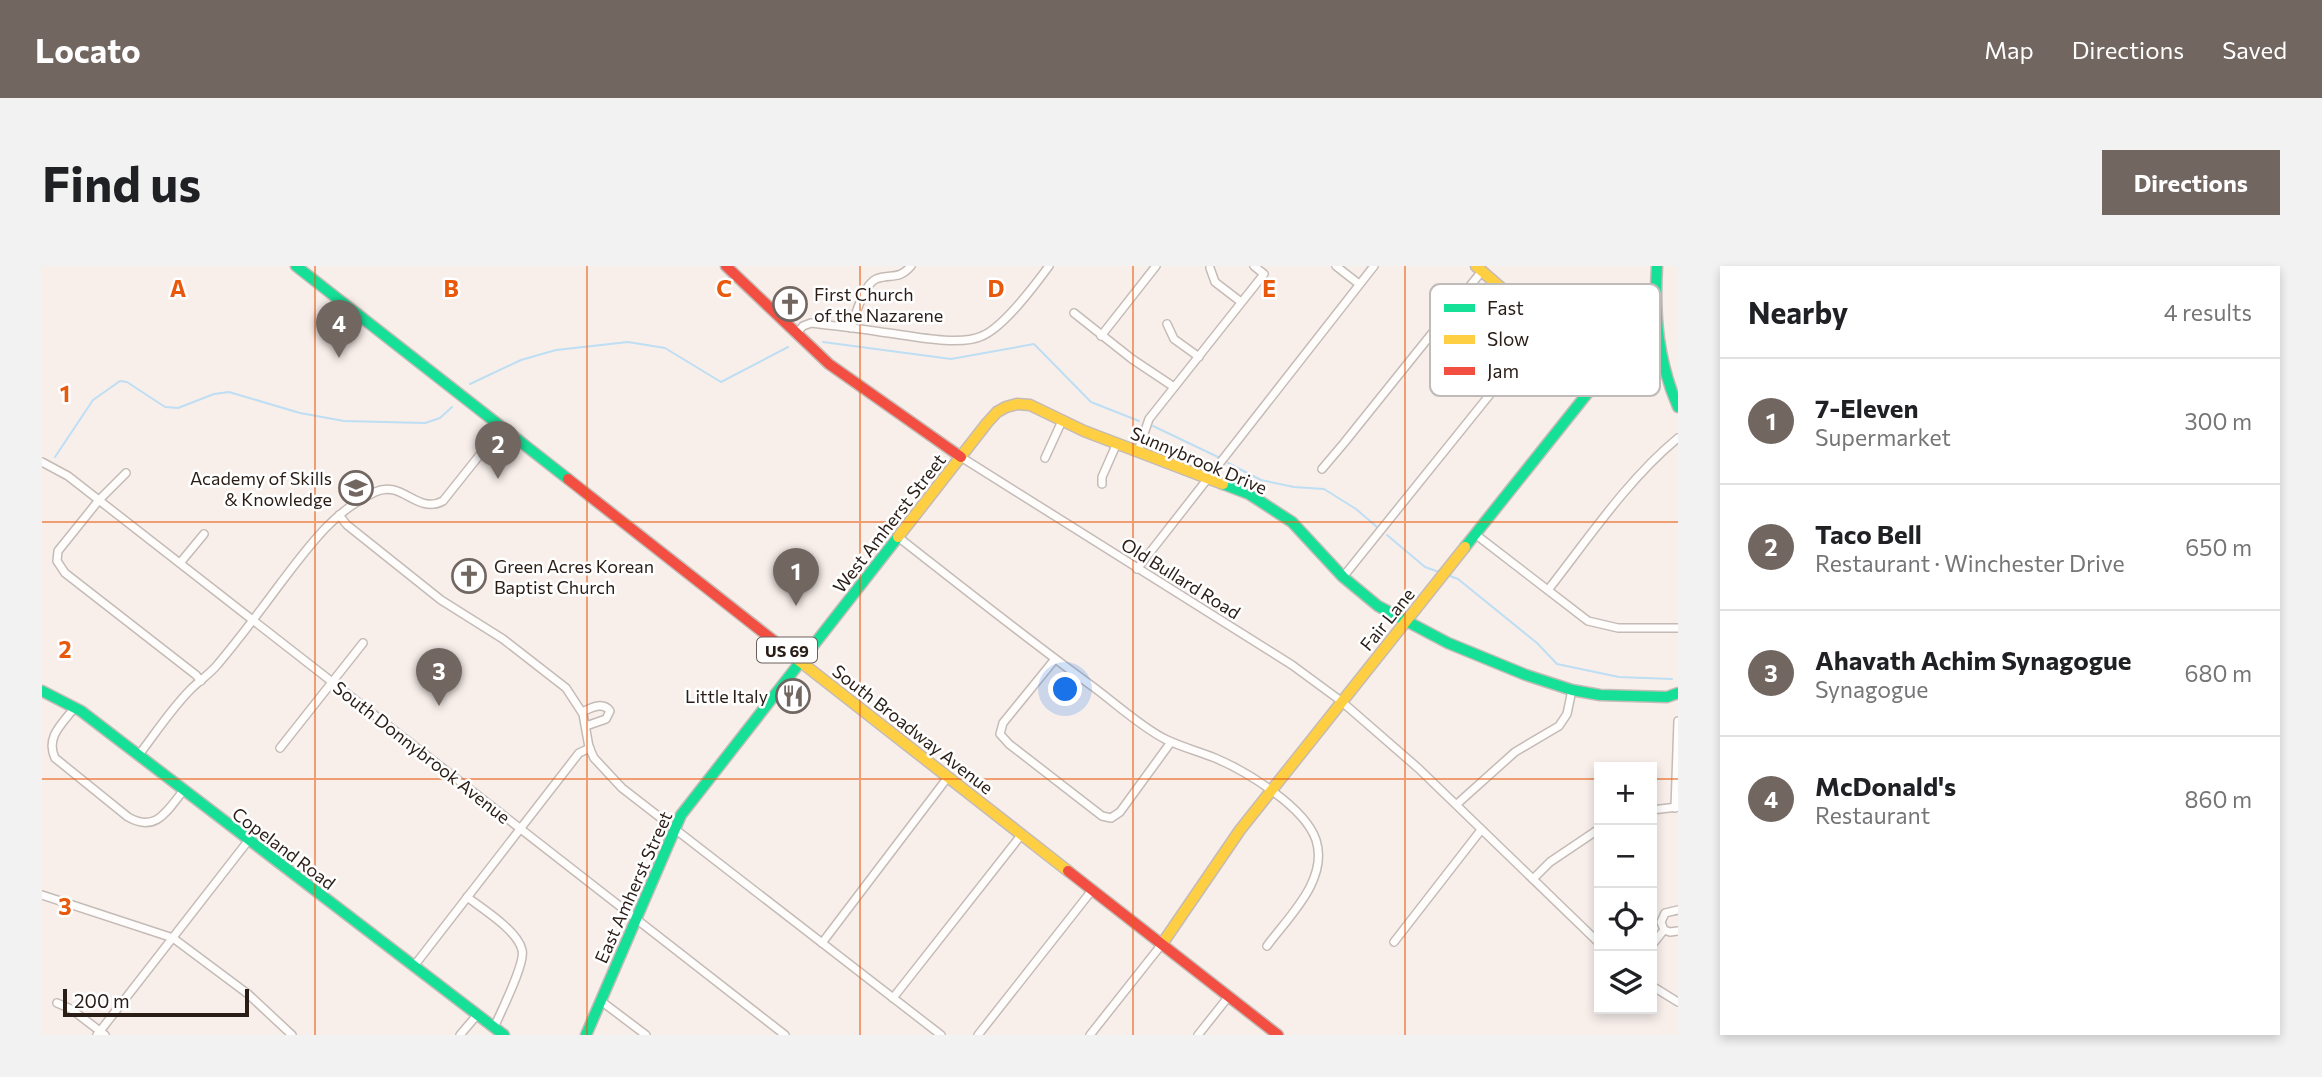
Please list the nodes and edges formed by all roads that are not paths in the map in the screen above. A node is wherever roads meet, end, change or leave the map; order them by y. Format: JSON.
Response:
{"nodes":[{"id":1,"x":296,"y":266,"type":"edge"},
{"id":2,"x":726,"y":266,"type":"edge"},
{"id":3,"x":911,"y":266,"type":"edge"},
{"id":4,"x":1049,"y":266,"type":"edge"},
{"id":5,"x":1156,"y":266,"type":"edge"},
{"id":6,"x":1254,"y":266,"type":"edge"},
{"id":7,"x":1336,"y":266,"type":"edge"},
{"id":8,"x":1374,"y":266,"type":"edge"},
{"id":9,"x":1657,"y":266,"type":"edge"},
{"id":10,"x":1210,"y":268,"type":"dead end"},
{"id":11,"x":1479,"y":268,"type":"edge"},
{"id":12,"x":1359,"y":284,"type":"junction"},
{"id":13,"x":1467,"y":284,"type":"edge"},
{"id":14,"x":1497,"y":284,"type":"edge"},
{"id":15,"x":1657,"y":284,"type":"edge"},
{"id":16,"x":1241,"y":302,"type":"junction"},
{"id":17,"x":1074,"y":313,"type":"dead end"},
{"id":18,"x":1167,"y":324,"type":"dead end"},
{"id":19,"x":851,"y":328,"type":"junction"},
{"id":20,"x":1430,"y":332,"type":"edge"},
{"id":21,"x":796,"y":334,"type":"junction"},
{"id":22,"x":1101,"y":336,"type":"junction"},
{"id":23,"x":1660,"y":355,"type":"edge"},
{"id":24,"x":1199,"y":357,"type":"junction"},
{"id":25,"x":1174,"y":387,"type":"junction"},
{"id":26,"x":1489,"y":396,"type":"edge"},
{"id":27,"x":1585,"y":396,"type":"edge"},
{"id":28,"x":1006,"y":407,"type":"joint"},
{"id":29,"x":1678,"y":407,"type":"edge"},
{"id":30,"x":1062,"y":421,"type":"junction"},
{"id":31,"x":502,"y":427,"type":"junction"},
{"id":32,"x":1678,"y":438,"type":"edge"},
{"id":33,"x":1117,"y":443,"type":"junction"},
{"id":34,"x":1138,"y":451,"type":"junction"},
{"id":35,"x":961,"y":457,"type":"junction"},
{"id":36,"x":1045,"y":458,"type":"dead end"},
{"id":37,"x":42,"y":462,"type":"edge"},
{"id":38,"x":1321,"y":469,"type":"dead end"},
{"id":39,"x":126,"y":472,"type":"dead end"},
{"id":40,"x":1209,"y":477,"type":"junction"},
{"id":41,"x":1102,"y":484,"type":"dead end"},
{"id":42,"x":99,"y":500,"type":"junction"},
{"id":43,"x":339,"y":515,"type":"junction"},
{"id":44,"x":204,"y":534,"type":"dead end"},
{"id":45,"x":1475,"y":534,"type":"junction"},
{"id":46,"x":898,"y":537,"type":"junction"},
{"id":47,"x":180,"y":564,"type":"junction"},
{"id":48,"x":1137,"y":569,"type":"junction"},
{"id":49,"x":1343,"y":578,"type":"junction"},
{"id":50,"x":1548,"y":590,"type":"junction"},
{"id":51,"x":253,"y":620,"type":"junction"},
{"id":52,"x":1406,"y":621,"type":"junction"},
{"id":53,"x":1678,"y":628,"type":"edge"},
{"id":54,"x":363,"y":643,"type":"dead end"},
{"id":55,"x":1055,"y":659,"type":"junction"},
{"id":56,"x":801,"y":661,"type":"junction"},
{"id":57,"x":201,"y":681,"type":"junction"},
{"id":58,"x":332,"y":681,"type":"junction"},
{"id":59,"x":1573,"y":690,"type":"junction"},
{"id":60,"x":42,"y":691,"type":"edge"},
{"id":61,"x":1678,"y":693,"type":"edge"},
{"id":62,"x":1667,"y":697,"type":"junction"},
{"id":63,"x":1341,"y":701,"type":"junction"},
{"id":64,"x":1678,"y":703,"type":"edge"},
{"id":65,"x":75,"y":707,"type":"junction"},
{"id":66,"x":582,"y":712,"type":"junction"},
{"id":67,"x":1678,"y":721,"type":"edge"},
{"id":68,"x":586,"y":726,"type":"junction"},
{"id":69,"x":1171,"y":742,"type":"junction"},
{"id":70,"x":280,"y":748,"type":"dead end"},
{"id":71,"x":590,"y":748,"type":"junction"},
{"id":72,"x":138,"y":756,"type":"junction"},
{"id":73,"x":948,"y":777,"type":"junction"},
{"id":74,"x":183,"y":791,"type":"junction"},
{"id":75,"x":1271,"y":792,"type":"junction"},
{"id":76,"x":1457,"y":804,"type":"junction"},
{"id":77,"x":1676,"y":808,"type":"edge"},
{"id":78,"x":1657,"y":810,"type":"edge"},
{"id":79,"x":674,"y":827,"type":"junction"},
{"id":80,"x":520,"y":829,"type":"junction"},
{"id":81,"x":1481,"y":830,"type":"junction"},
{"id":82,"x":1594,"y":832,"type":"edge"},
{"id":83,"x":1021,"y":834,"type":"junction"},
{"id":84,"x":248,"y":841,"type":"junction"},
{"id":85,"x":1533,"y":879,"type":"junction"},
{"id":86,"x":1093,"y":889,"type":"junction"},
{"id":87,"x":42,"y":895,"type":"edge"},
{"id":88,"x":467,"y":897,"type":"junction"},
{"id":89,"x":1678,"y":910,"type":"edge"},
{"id":90,"x":635,"y":919,"type":"junction"},
{"id":91,"x":1664,"y":930,"type":"junction"},
{"id":92,"x":1678,"y":931,"type":"edge"},
{"id":93,"x":173,"y":938,"type":"junction"},
{"id":94,"x":1594,"y":938,"type":"edge"},
{"id":95,"x":1657,"y":939,"type":"edge"},
{"id":96,"x":1394,"y":942,"type":"dead end"},
{"id":97,"x":822,"y":943,"type":"junction"},
{"id":98,"x":1162,"y":944,"type":"junction"},
{"id":99,"x":1267,"y":946,"type":"dead end"},
{"id":100,"x":414,"y":966,"type":"junction"},
{"id":101,"x":1657,"y":989,"type":"edge"},
{"id":102,"x":1228,"y":996,"type":"junction"},
{"id":103,"x":894,"y":998,"type":"junction"},
{"id":104,"x":601,"y":1001,"type":"junction"},
{"id":105,"x":1678,"y":1002,"type":"edge"},
{"id":106,"x":57,"y":1003,"type":"dead end"},
{"id":107,"x":477,"y":1014,"type":"junction"},
{"id":108,"x":494,"y":1028,"type":"junction"},
{"id":109,"x":101,"y":1034,"type":"edge"},
{"id":110,"x":292,"y":1035,"type":"edge"},
{"id":111,"x":460,"y":1035,"type":"edge"},
{"id":112,"x":504,"y":1035,"type":"edge"},
{"id":113,"x":586,"y":1035,"type":"edge"},
{"id":114,"x":646,"y":1035,"type":"edge"},
{"id":115,"x":785,"y":1035,"type":"edge"},
{"id":116,"x":941,"y":1035,"type":"edge"},
{"id":117,"x":978,"y":1035,"type":"edge"},
{"id":118,"x":1090,"y":1035,"type":"edge"},
{"id":119,"x":1198,"y":1035,"type":"edge"},
{"id":120,"x":1278,"y":1035,"type":"edge"}],
"edges":[{"from":1,"to":31,"type":"main road","name":"South Broadway Avenue","number":"US 69"},
{"from":2,"to":21,"type":"main road","name":"Old Bullard Road"},
{"from":3,"to":19,"type":"street"},
{"from":4,"to":19,"type":"street"},
{"from":5,"to":22,"type":"street"},
{"from":6,"to":16,"type":"street"},
{"from":7,"to":12,"type":"street"},
{"from":8,"to":12,"type":"street"},
{"from":9,"to":15,"type":"main road"},
{"from":10,"to":16,"type":"street"},
{"from":11,"to":13,"type":"street"},
{"from":11,"to":14,"type":"main road"},
{"from":12,"to":40,"type":"street"},
{"from":16,"to":24,"type":"street"},
{"from":17,"to":22,"type":"street"},
{"from":18,"to":24,"type":"street"},
{"from":19,"to":21,"type":"street"},
{"from":20,"to":38,"type":"street"},
{"from":21,"to":35,"type":"main road","name":"Old Bullard Road"},
{"from":22,"to":25,"type":"street"},
{"from":23,"to":29,"type":"main road"},
{"from":24,"to":25,"type":"street"},
{"from":25,"to":34,"type":"street"},
{"from":26,"to":49,"type":"street"},
{"from":27,"to":45,"type":"main road","name":"Fair Lane"},
{"from":28,"to":30,"type":"main road","name":"Sunnybrook Drive"},
{"from":28,"to":35,"type":"main road","name":"West Amherst Street"},
{"from":30,"to":33,"type":"main road","name":"Sunnybrook Drive"},
{"from":30,"to":36,"type":"street"},
{"from":31,"to":43,"type":"street"},
{"from":31,"to":56,"type":"main road","name":"South Broadway Avenue","number":"US 69"},
{"from":32,"to":50,"type":"street"},
{"from":33,"to":34,"type":"main road","name":"Sunnybrook Drive"},
{"from":33,"to":41,"type":"street"},
{"from":34,"to":40,"type":"main road","name":"Sunnybrook Drive"},
{"from":35,"to":46,"type":"main road","name":"West Amherst Street"},
{"from":35,"to":48,"type":"street","name":"Old Bullard Road"},
{"from":37,"to":42,"type":"street","name":"South Donnybrook Avenue"},
{"from":39,"to":42,"type":"street"},
{"from":40,"to":48,"type":"street"},
{"from":40,"to":49,"type":"main road","name":"Sunnybrook Drive"},
{"from":42,"to":47,"type":"street","name":"South Donnybrook Avenue"},
{"from":42,"to":57,"type":"street"},
{"from":43,"to":51,"type":"street"},
{"from":43,"to":66,"type":"street"},
{"from":44,"to":47,"type":"street"},
{"from":45,"to":50,"type":"street"},
{"from":45,"to":52,"type":"main road","name":"Fair Lane"},
{"from":46,"to":55,"type":"street"},
{"from":46,"to":56,"type":"main road","name":"West Amherst Street"},
{"from":47,"to":51,"type":"street","name":"South Donnybrook Avenue"},
{"from":48,"to":63,"type":"street","name":"Old Bullard Road"},
{"from":49,"to":52,"type":"main road","name":"Sunnybrook Drive"},
{"from":50,"to":53,"type":"street"},
{"from":51,"to":57,"type":"street"},
{"from":51,"to":58,"type":"street","name":"South Donnybrook Avenue"},
{"from":52,"to":59,"type":"main road","name":"Sunnybrook Drive"},
{"from":52,"to":63,"type":"main road","name":"Fair Lane"},
{"from":54,"to":58,"type":"street"},
{"from":55,"to":69,"type":"street"},
{"from":55,"to":69,"type":"street"},
{"from":56,"to":73,"type":"main road","name":"South Broadway Avenue","number":"US 69"},
{"from":56,"to":79,"type":"main road","name":"East Amherst Street"},
{"from":57,"to":72,"type":"street"},
{"from":58,"to":70,"type":"street"},
{"from":58,"to":80,"type":"street","name":"South Donnybrook Avenue"},
{"from":59,"to":62,"type":"main road","name":"Sunnybrook Drive"},
{"from":59,"to":76,"type":"street"},
{"from":60,"to":65,"type":"main road","name":"Copeland Road"},
{"from":61,"to":62,"type":"main road","name":"Sunnybrook Drive"},
{"from":62,"to":64,"type":"main road","name":"Sunnybrook Drive"},
{"from":63,"to":75,"type":"main road","name":"Fair Lane"},
{"from":63,"to":76,"type":"street","name":"Old Bullard Road"},
{"from":65,"to":72,"type":"main road","name":"Copeland Road"},
{"from":65,"to":74,"type":"street"},
{"from":66,"to":68,"type":"street"},
{"from":66,"to":68,"type":"street"},
{"from":67,"to":77,"type":"street"},
{"from":68,"to":71,"type":"street"},
{"from":69,"to":75,"type":"street"},
{"from":71,"to":79,"type":"street"},
{"from":71,"to":80,"type":"street"},
{"from":72,"to":74,"type":"main road","name":"Copeland Road"},
{"from":73,"to":83,"type":"main road","name":"South Broadway Avenue","number":"US 69"},
{"from":73,"to":97,"type":"street"},
{"from":74,"to":84,"type":"main road","name":"Copeland Road"},
{"from":75,"to":98,"type":"main road","name":"Fair Lane"},
{"from":75,"to":99,"type":"street"},
{"from":76,"to":81,"type":"street","name":"Old Bullard Road"},
{"from":77,"to":78,"type":"street"},
{"from":79,"to":90,"type":"main road","name":"East Amherst Street"},
{"from":79,"to":97,"type":"street"},
{"from":80,"to":88,"type":"street"},
{"from":80,"to":90,"type":"street","name":"South Donnybrook Avenue"},
{"from":81,"to":85,"type":"street","name":"Old Bullard Road"},
{"from":81,"to":96,"type":"street"},
{"from":82,"to":85,"type":"street"},
{"from":83,"to":86,"type":"main road","name":"South Broadway Avenue","number":"US 69"},
{"from":83,"to":103,"type":"street"},
{"from":84,"to":93,"type":"street"},
{"from":84,"to":100,"type":"main road","name":"Copeland Road"},
{"from":85,"to":94,"type":"street","name":"Old Bullard Road"},
{"from":86,"to":98,"type":"main road","name":"South Broadway Avenue","number":"US 69"},
{"from":86,"to":117,"type":"street"},
{"from":87,"to":93,"type":"street"},
{"from":88,"to":100,"type":"street"},
{"from":88,"to":108,"type":"street"},
{"from":89,"to":91,"type":"street"},
{"from":90,"to":104,"type":"main road","name":"East Amherst Street"},
{"from":90,"to":115,"type":"street","name":"South Donnybrook Avenue"},
{"from":91,"to":92,"type":"street"},
{"from":91,"to":95,"type":"street"},
{"from":93,"to":109,"type":"street"},
{"from":93,"to":110,"type":"street"},
{"from":97,"to":103,"type":"street"},
{"from":98,"to":102,"type":"main road","name":"South Broadway Avenue","number":"US 69"},
{"from":98,"to":118,"type":"street"},
{"from":100,"to":107,"type":"main road","name":"Copeland Road"},
{"from":101,"to":105,"type":"street"},
{"from":102,"to":119,"type":"street"},
{"from":102,"to":120,"type":"main road","name":"South Broadway Avenue","number":"US 69"},
{"from":103,"to":116,"type":"street"},
{"from":104,"to":113,"type":"main road","name":"East Amherst Street"},
{"from":104,"to":114,"type":"street"},
{"from":106,"to":109,"type":"street"},
{"from":107,"to":108,"type":"main road","name":"Copeland Road"},
{"from":107,"to":111,"type":"street"},
{"from":108,"to":112,"type":"main road","name":"Copeland Road"}]}
